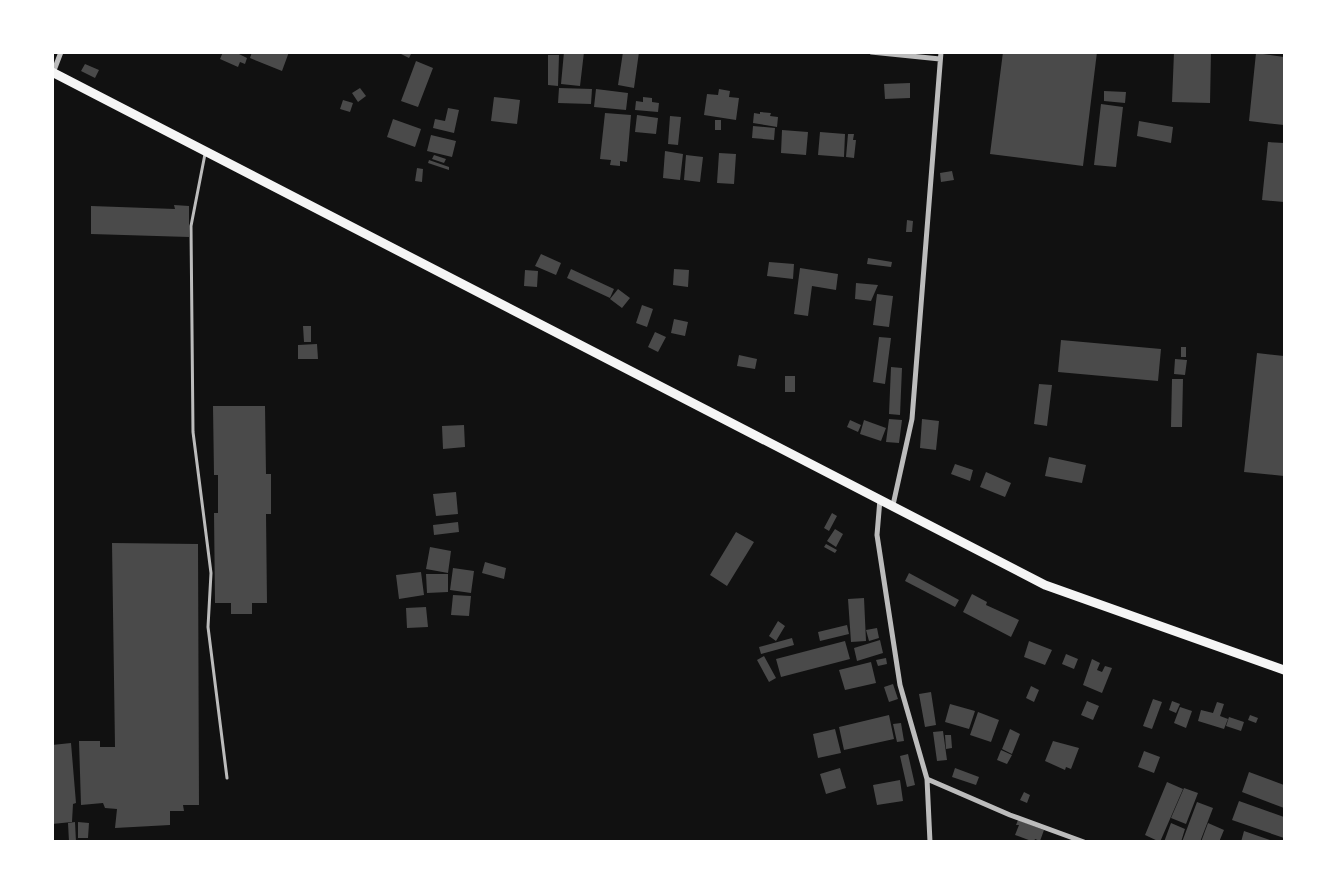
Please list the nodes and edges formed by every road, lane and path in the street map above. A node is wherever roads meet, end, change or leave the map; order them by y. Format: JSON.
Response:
{"nodes":[{"id":1,"x":62,"y":52,"type":"edge"},
{"id":2,"x":871,"y":52,"type":"edge"},
{"id":3,"x":941,"y":56,"type":"edge"},
{"id":4,"x":53,"y":72,"type":"edge"},
{"id":5,"x":206,"y":152,"type":"junction"},
{"id":6,"x":880,"y":499,"type":"junction"},
{"id":7,"x":893,"y":505,"type":"junction"},
{"id":8,"x":1284,"y":670,"type":"edge"},
{"id":9,"x":226,"y":778,"type":"dead end"},
{"id":10,"x":927,"y":779,"type":"junction"},
{"id":11,"x":930,"y":842,"type":"edge"},
{"id":12,"x":1084,"y":842,"type":"edge"}],
"edges":[{"from":1,"to":4,"type":"street"},
{"from":2,"to":3,"type":"street"},
{"from":3,"to":7,"type":"street"},
{"from":4,"to":5,"type":"highway"},
{"from":5,"to":6,"type":"highway"},
{"from":5,"to":9,"type":"lane"},
{"from":6,"to":7,"type":"highway"},
{"from":6,"to":10,"type":"street"},
{"from":7,"to":8,"type":"highway"},
{"from":10,"to":11,"type":"street"},
{"from":10,"to":12,"type":"street"}]}
